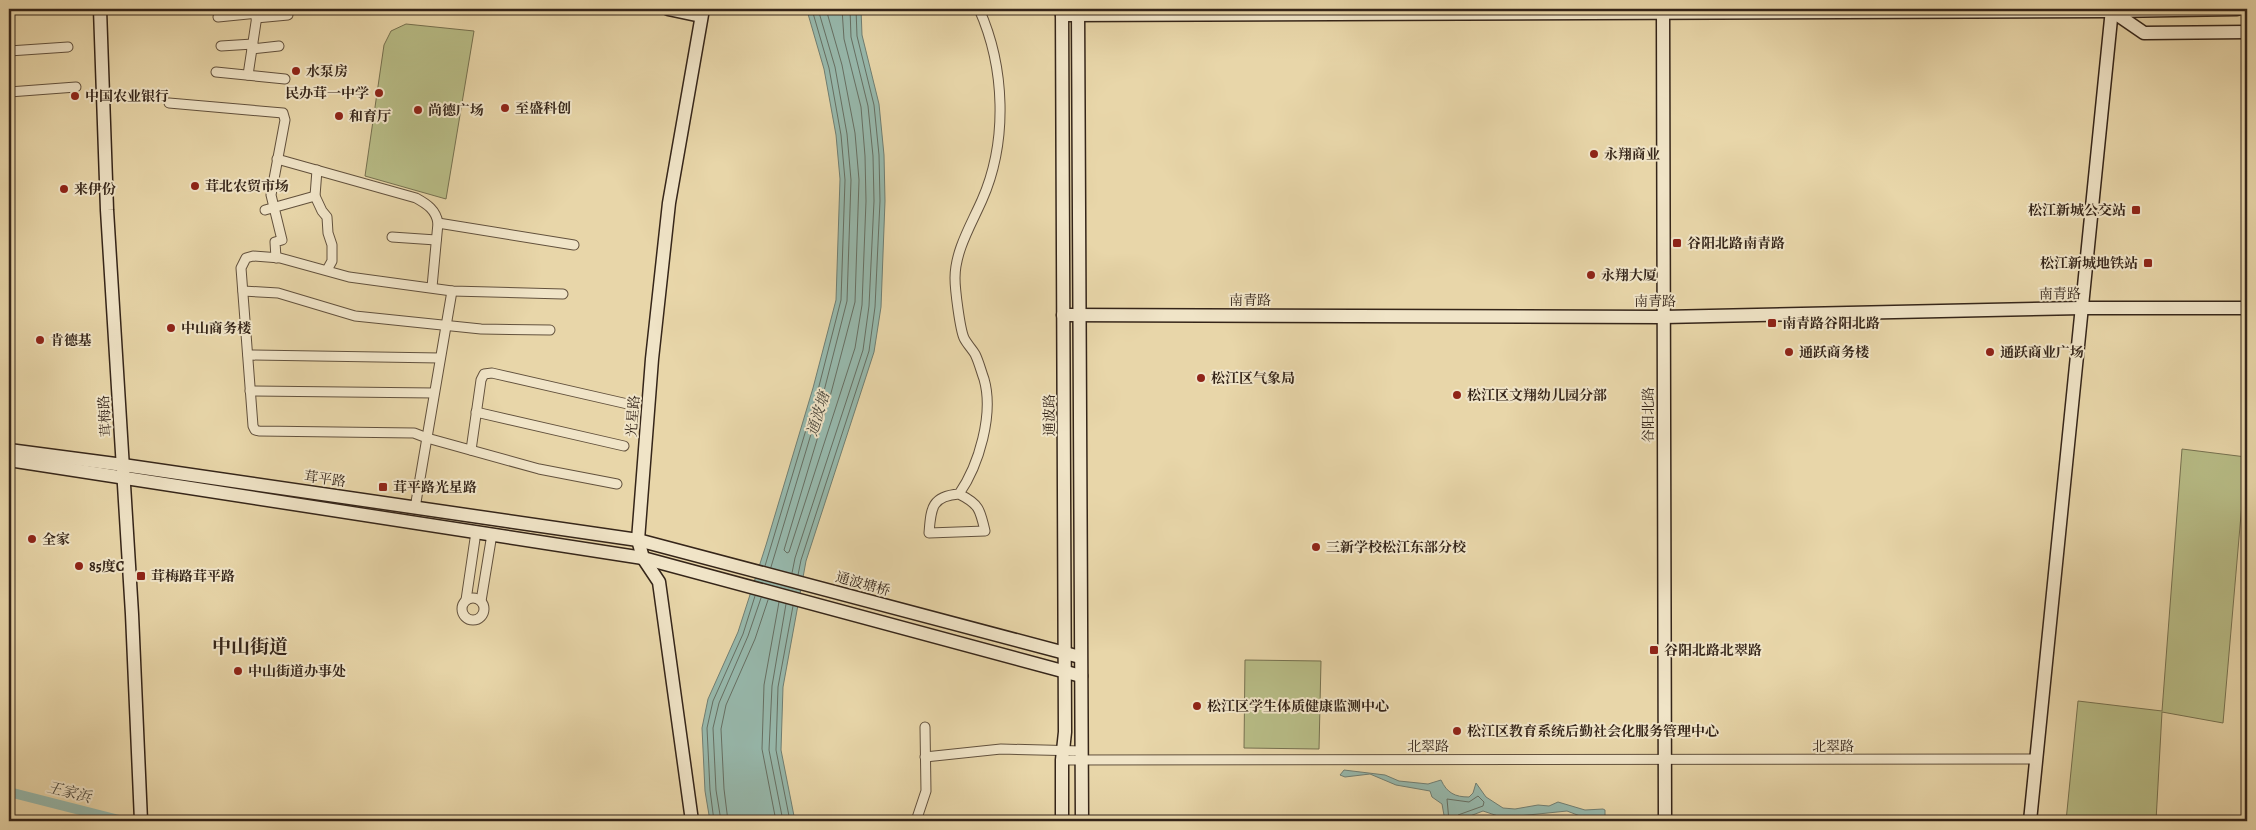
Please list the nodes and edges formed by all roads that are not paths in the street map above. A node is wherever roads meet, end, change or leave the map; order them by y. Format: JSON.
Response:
{"nodes":[{"id":1,"x":100,"y":9,"type":"edge"},
{"id":2,"x":668,"y":9,"type":"edge"},
{"id":3,"x":978,"y":9,"type":"edge"},
{"id":4,"x":2237,"y":9,"type":"edge"},
{"id":5,"x":2112,"y":10,"type":"edge"},
{"id":6,"x":1663,"y":11,"type":"edge"},
{"id":7,"x":702,"y":12,"type":"edge"},
{"id":8,"x":1062,"y":12,"type":"edge"},
{"id":9,"x":1078,"y":12,"type":"edge"},
{"id":10,"x":257,"y":13,"type":"edge"},
{"id":11,"x":288,"y":15,"type":"dead end"},
{"id":12,"x":218,"y":16,"type":"dead end"},
{"id":13,"x":2247,"y":32,"type":"edge"},
{"id":14,"x":221,"y":46,"type":"dead end"},
{"id":15,"x":252,"y":46,"type":"junction"},
{"id":16,"x":279,"y":46,"type":"dead end"},
{"id":17,"x":68,"y":47,"type":"dead end"},
{"id":18,"x":9,"y":51,"type":"edge"},
{"id":19,"x":216,"y":72,"type":"dead end"},
{"id":20,"x":248,"y":75,"type":"junction"},
{"id":21,"x":285,"y":79,"type":"dead end"},
{"id":22,"x":76,"y":87,"type":"dead end"},
{"id":23,"x":9,"y":92,"type":"edge"},
{"id":24,"x":168,"y":103,"type":"dead end"},
{"id":25,"x":277,"y":159,"type":"junction"},
{"id":26,"x":317,"y":170,"type":"junction"},
{"id":27,"x":315,"y":196,"type":"junction"},
{"id":28,"x":269,"y":209,"type":"junction"},
{"id":29,"x":438,"y":223,"type":"junction"},
{"id":30,"x":392,"y":237,"type":"dead end"},
{"id":31,"x":436,"y":240,"type":"junction"},
{"id":32,"x":574,"y":245,"type":"dead end"},
{"id":33,"x":276,"y":258,"type":"junction"},
{"id":34,"x":327,"y":270,"type":"junction"},
{"id":35,"x":432,"y":287,"type":"junction"},
{"id":36,"x":243,"y":291,"type":"junction"},
{"id":37,"x":452,"y":291,"type":"junction"},
{"id":38,"x":563,"y":294,"type":"dead end"},
{"id":39,"x":2082,"y":308,"type":"junction"},
{"id":40,"x":2247,"y":308,"type":"edge"},
{"id":41,"x":1063,"y":315,"type":"junction"},
{"id":42,"x":1079,"y":315,"type":"junction"},
{"id":43,"x":1662,"y":317,"type":"junction"},
{"id":44,"x":446,"y":326,"type":"junction"},
{"id":45,"x":550,"y":330,"type":"dead end"},
{"id":46,"x":248,"y":355,"type":"junction"},
{"id":47,"x":440,"y":358,"type":"junction"},
{"id":48,"x":250,"y":391,"type":"junction"},
{"id":49,"x":434,"y":394,"type":"junction"},
{"id":50,"x":632,"y":405,"type":"dead end"},
{"id":51,"x":476,"y":412,"type":"junction"},
{"id":52,"x":427,"y":438,"type":"junction"},
{"id":53,"x":624,"y":446,"type":"dead end"},
{"id":54,"x":9,"y":450,"type":"edge"},
{"id":55,"x":471,"y":450,"type":"junction"},
{"id":56,"x":9,"y":460,"type":"edge"},
{"id":57,"x":123,"y":471,"type":"junction"},
{"id":58,"x":617,"y":484,"type":"dead end"},
{"id":59,"x":959,"y":494,"type":"junction"},
{"id":60,"x":415,"y":508,"type":"junction"},
{"id":61,"x":476,"y":532,"type":"junction"},
{"id":62,"x":492,"y":534,"type":"junction"},
{"id":63,"x":638,"y":540,"type":"junction"},
{"id":64,"x":644,"y":558,"type":"junction"},
{"id":65,"x":466,"y":600,"type":"junction"},
{"id":66,"x":481,"y":601,"type":"junction"},
{"id":67,"x":1065,"y":653,"type":"junction"},
{"id":68,"x":1080,"y":657,"type":"junction"},
{"id":69,"x":1065,"y":672,"type":"junction"},
{"id":70,"x":1080,"y":676,"type":"junction"},
{"id":71,"x":925,"y":727,"type":"dead end"},
{"id":72,"x":1062,"y":755,"type":"junction"},
{"id":73,"x":1081,"y":755,"type":"junction"},
{"id":74,"x":925,"y":757,"type":"junction"},
{"id":75,"x":2035,"y":759,"type":"junction"},
{"id":76,"x":1664,"y":760,"type":"junction"},
{"id":77,"x":142,"y":821,"type":"edge"},
{"id":78,"x":692,"y":821,"type":"edge"},
{"id":79,"x":916,"y":821,"type":"edge"},
{"id":80,"x":1062,"y":821,"type":"edge"},
{"id":81,"x":1082,"y":821,"type":"edge"},
{"id":82,"x":1665,"y":821,"type":"edge"},
{"id":83,"x":2030,"y":821,"type":"edge"}],
"edges":[{"from":1,"to":57,"type":"street","name":"茸梅路"},
{"from":2,"to":7,"type":"street"},
{"from":3,"to":59,"type":"street"},
{"from":4,"to":5,"type":"street"},
{"from":5,"to":6,"type":"street"},
{"from":5,"to":13,"type":"street"},
{"from":5,"to":39,"type":"street"},
{"from":6,"to":9,"type":"street"},
{"from":6,"to":43,"type":"street","name":"谷阳北路"},
{"from":7,"to":63,"type":"street","name":"光星路"},
{"from":8,"to":9,"type":"street"},
{"from":8,"to":41,"type":"street","name":"通波路"},
{"from":9,"to":42,"type":"street"},
{"from":10,"to":11,"type":"street"},
{"from":10,"to":12,"type":"street"},
{"from":10,"to":15,"type":"street"},
{"from":14,"to":15,"type":"street"},
{"from":15,"to":16,"type":"street"},
{"from":15,"to":20,"type":"street"},
{"from":17,"to":18,"type":"street"},
{"from":19,"to":20,"type":"street"},
{"from":20,"to":21,"type":"street"},
{"from":22,"to":23,"type":"street"},
{"from":24,"to":25,"type":"street"},
{"from":25,"to":26,"type":"street"},
{"from":25,"to":28,"type":"street"},
{"from":26,"to":27,"type":"street"},
{"from":26,"to":29,"type":"street"},
{"from":27,"to":28,"type":"street"},
{"from":27,"to":34,"type":"street"},
{"from":28,"to":33,"type":"street"},
{"from":29,"to":31,"type":"street"},
{"from":29,"to":32,"type":"street"},
{"from":30,"to":31,"type":"street"},
{"from":31,"to":35,"type":"street"},
{"from":33,"to":34,"type":"street"},
{"from":33,"to":36,"type":"street"},
{"from":34,"to":35,"type":"street"},
{"from":35,"to":37,"type":"street"},
{"from":36,"to":44,"type":"street"},
{"from":36,"to":46,"type":"street"},
{"from":37,"to":38,"type":"street"},
{"from":37,"to":44,"type":"street"},
{"from":39,"to":40,"type":"street","name":"南青路"},
{"from":39,"to":43,"type":"street","name":"南青路"},
{"from":39,"to":75,"type":"street"},
{"from":41,"to":42,"type":"street","name":"南青路"},
{"from":41,"to":67,"type":"street","name":"通波路"},
{"from":42,"to":43,"type":"street","name":"南青路"},
{"from":42,"to":68,"type":"street"},
{"from":43,"to":76,"type":"street","name":"谷阳北路"},
{"from":44,"to":45,"type":"street"},
{"from":44,"to":47,"type":"street"},
{"from":46,"to":47,"type":"street"},
{"from":46,"to":48,"type":"street"},
{"from":47,"to":49,"type":"street"},
{"from":48,"to":49,"type":"street"},
{"from":48,"to":52,"type":"street"},
{"from":49,"to":52,"type":"street"},
{"from":50,"to":51,"type":"street"},
{"from":51,"to":53,"type":"street"},
{"from":51,"to":55,"type":"street"},
{"from":52,"to":55,"type":"street"},
{"from":52,"to":60,"type":"street"},
{"from":54,"to":57,"type":"street","name":"茸平路"},
{"from":55,"to":58,"type":"street"},
{"from":56,"to":57,"type":"street"},
{"from":57,"to":60,"type":"street","name":"茸平路"},
{"from":57,"to":61,"type":"street"},
{"from":57,"to":77,"type":"street","name":"茸梅路"},
{"from":59,"to":59,"type":"street"},
{"from":60,"to":63,"type":"street","name":"茸平路"},
{"from":61,"to":62,"type":"street"},
{"from":61,"to":65,"type":"street"},
{"from":62,"to":64,"type":"street"},
{"from":62,"to":66,"type":"street"},
{"from":63,"to":64,"type":"street","name":"光星路"},
{"from":63,"to":67,"type":"street","name":"通波塘桥"},
{"from":64,"to":69,"type":"street"},
{"from":64,"to":78,"type":"street","name":"光星路"},
{"from":65,"to":66,"type":"street"},
{"from":65,"to":66,"type":"street"},
{"from":67,"to":68,"type":"street","name":"通波塘桥"},
{"from":67,"to":69,"type":"street","name":"通波路"},
{"from":68,"to":70,"type":"street"},
{"from":69,"to":70,"type":"street"},
{"from":69,"to":72,"type":"street","name":"通波路"},
{"from":70,"to":73,"type":"street"},
{"from":71,"to":74,"type":"street"},
{"from":72,"to":73,"type":"street","name":"北翠路"},
{"from":72,"to":74,"type":"street","name":"北翠路"},
{"from":72,"to":80,"type":"street","name":"通波路"},
{"from":73,"to":76,"type":"street","name":"北翠路"},
{"from":73,"to":81,"type":"street"},
{"from":74,"to":79,"type":"street"},
{"from":75,"to":76,"type":"street","name":"北翠路"},
{"from":75,"to":83,"type":"street"},
{"from":76,"to":82,"type":"street","name":"谷阳北路"}]}
